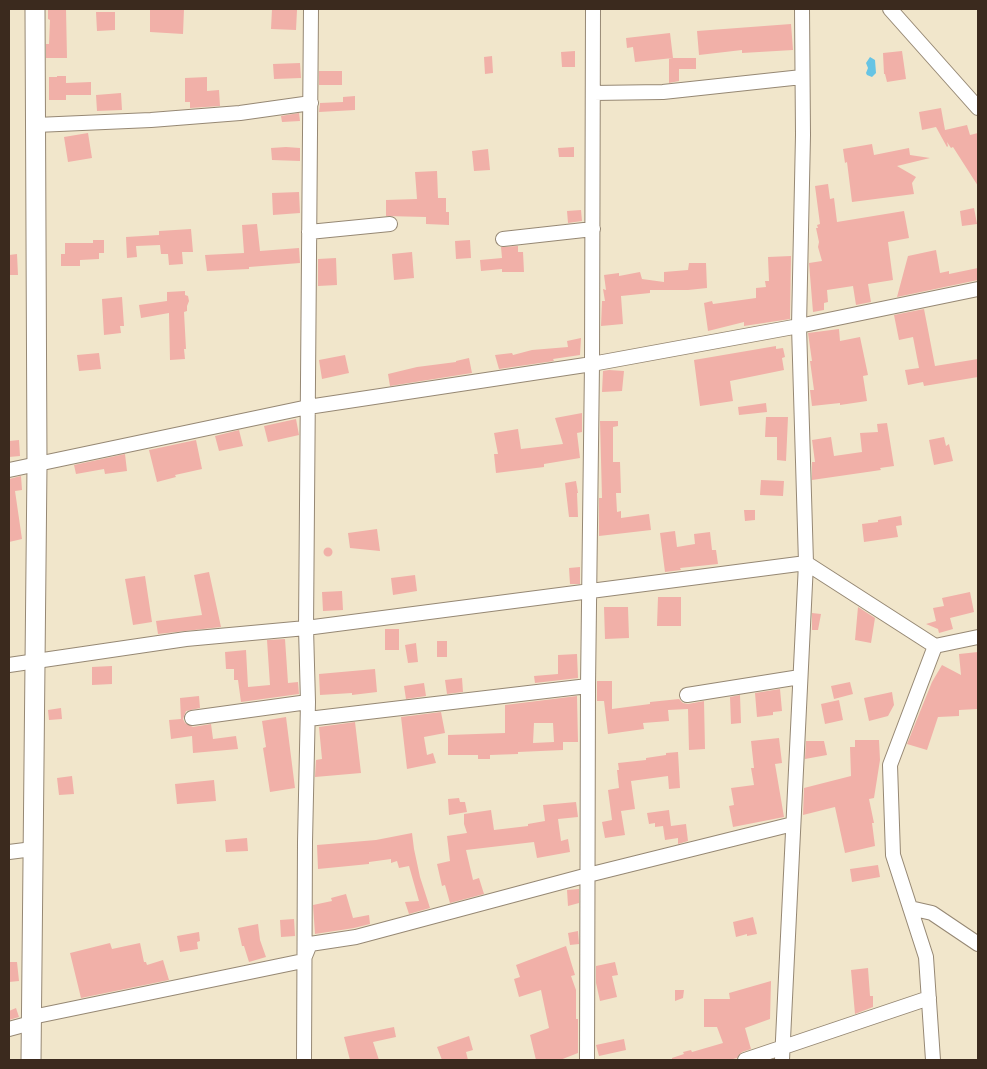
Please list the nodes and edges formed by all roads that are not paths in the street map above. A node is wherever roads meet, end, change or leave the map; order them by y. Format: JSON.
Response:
{"nodes":[{"id":1,"x":35,"y":9,"type":"edge"},
{"id":2,"x":311,"y":9,"type":"edge"},
{"id":3,"x":593,"y":9,"type":"edge"},
{"id":4,"x":802,"y":9,"type":"edge"},
{"id":5,"x":890,"y":9,"type":"edge"},
{"id":6,"x":802,"y":77,"type":"junction"},
{"id":7,"x":593,"y":93,"type":"junction"},
{"id":8,"x":311,"y":103,"type":"junction"},
{"id":9,"x":978,"y":108,"type":"edge"},
{"id":10,"x":36,"y":125,"type":"junction"},
{"id":11,"x":390,"y":224,"type":"dead end"},
{"id":12,"x":593,"y":229,"type":"junction"},
{"id":13,"x":309,"y":232,"type":"junction"},
{"id":14,"x":503,"y":238,"type":"dead end"},
{"id":15,"x":978,"y":289,"type":"edge"},
{"id":16,"x":799,"y":326,"type":"junction"},
{"id":17,"x":592,"y":364,"type":"junction"},
{"id":18,"x":308,"y":407,"type":"junction"},
{"id":19,"x":37,"y":465,"type":"junction"},
{"id":20,"x":9,"y":470,"type":"edge"},
{"id":21,"x":806,"y":563,"type":"junction"},
{"id":22,"x":590,"y":592,"type":"junction"},
{"id":23,"x":306,"y":628,"type":"junction"},
{"id":24,"x":978,"y":637,"type":"edge"},
{"id":25,"x":935,"y":646,"type":"junction"},
{"id":26,"x":34,"y":661,"type":"junction"},
{"id":27,"x":9,"y":665,"type":"edge"},
{"id":28,"x":800,"y":677,"type":"junction"},
{"id":29,"x":588,"y":686,"type":"junction"},
{"id":30,"x":687,"y":695,"type":"dead end"},
{"id":31,"x":308,"y":702,"type":"junction"},
{"id":32,"x":192,"y":718,"type":"dead end"},
{"id":33,"x":308,"y":719,"type":"junction"},
{"id":34,"x":793,"y":824,"type":"junction"},
{"id":35,"x":32,"y":849,"type":"junction"},
{"id":36,"x":9,"y":852,"type":"edge"},
{"id":37,"x":588,"y":875,"type":"junction"},
{"id":38,"x":910,"y":908,"type":"junction"},
{"id":39,"x":978,"y":944,"type":"edge"},
{"id":40,"x":303,"y":961,"type":"junction"},
{"id":41,"x":929,"y":998,"type":"junction"},
{"id":42,"x":31,"y":1023,"type":"junction"},
{"id":43,"x":9,"y":1029,"type":"edge"},
{"id":44,"x":782,"y":1054,"type":"edge"},
{"id":45,"x":31,"y":1060,"type":"edge"},
{"id":46,"x":304,"y":1060,"type":"edge"},
{"id":47,"x":587,"y":1060,"type":"edge"},
{"id":48,"x":745,"y":1060,"type":"edge"},
{"id":49,"x":933,"y":1060,"type":"edge"}],
"edges":[{"from":1,"to":10,"type":"main road"},
{"from":2,"to":8,"type":"street"},
{"from":3,"to":7,"type":"street"},
{"from":4,"to":6,"type":"street"},
{"from":5,"to":9,"type":"street"},
{"from":6,"to":7,"type":"street"},
{"from":6,"to":16,"type":"street"},
{"from":7,"to":12,"type":"street"},
{"from":8,"to":10,"type":"street"},
{"from":8,"to":13,"type":"street"},
{"from":10,"to":19,"type":"main road"},
{"from":11,"to":13,"type":"street"},
{"from":12,"to":14,"type":"street"},
{"from":12,"to":17,"type":"street"},
{"from":13,"to":18,"type":"street"},
{"from":15,"to":16,"type":"street"},
{"from":16,"to":17,"type":"street"},
{"from":16,"to":21,"type":"street"},
{"from":17,"to":18,"type":"street"},
{"from":17,"to":22,"type":"street"},
{"from":18,"to":19,"type":"street"},
{"from":18,"to":23,"type":"street"},
{"from":19,"to":20,"type":"street"},
{"from":19,"to":26,"type":"main road"},
{"from":21,"to":22,"type":"street"},
{"from":21,"to":25,"type":"street"},
{"from":21,"to":28,"type":"street"},
{"from":22,"to":23,"type":"street"},
{"from":22,"to":29,"type":"street"},
{"from":23,"to":26,"type":"street"},
{"from":23,"to":31,"type":"street"},
{"from":24,"to":25,"type":"street"},
{"from":25,"to":38,"type":"street"},
{"from":26,"to":27,"type":"street"},
{"from":26,"to":35,"type":"main road"},
{"from":28,"to":30,"type":"street"},
{"from":28,"to":34,"type":"street"},
{"from":29,"to":33,"type":"street"},
{"from":29,"to":37,"type":"street"},
{"from":31,"to":32,"type":"street"},
{"from":31,"to":33,"type":"street"},
{"from":33,"to":40,"type":"street"},
{"from":34,"to":37,"type":"street"},
{"from":34,"to":44,"type":"street"},
{"from":35,"to":36,"type":"street"},
{"from":35,"to":42,"type":"main road"},
{"from":37,"to":40,"type":"street"},
{"from":37,"to":47,"type":"street"},
{"from":38,"to":39,"type":"street"},
{"from":38,"to":41,"type":"street"},
{"from":40,"to":42,"type":"street"},
{"from":40,"to":46,"type":"street"},
{"from":41,"to":44,"type":"street"},
{"from":41,"to":49,"type":"street"},
{"from":42,"to":43,"type":"street"},
{"from":42,"to":45,"type":"main road"},
{"from":44,"to":48,"type":"street"}]}
